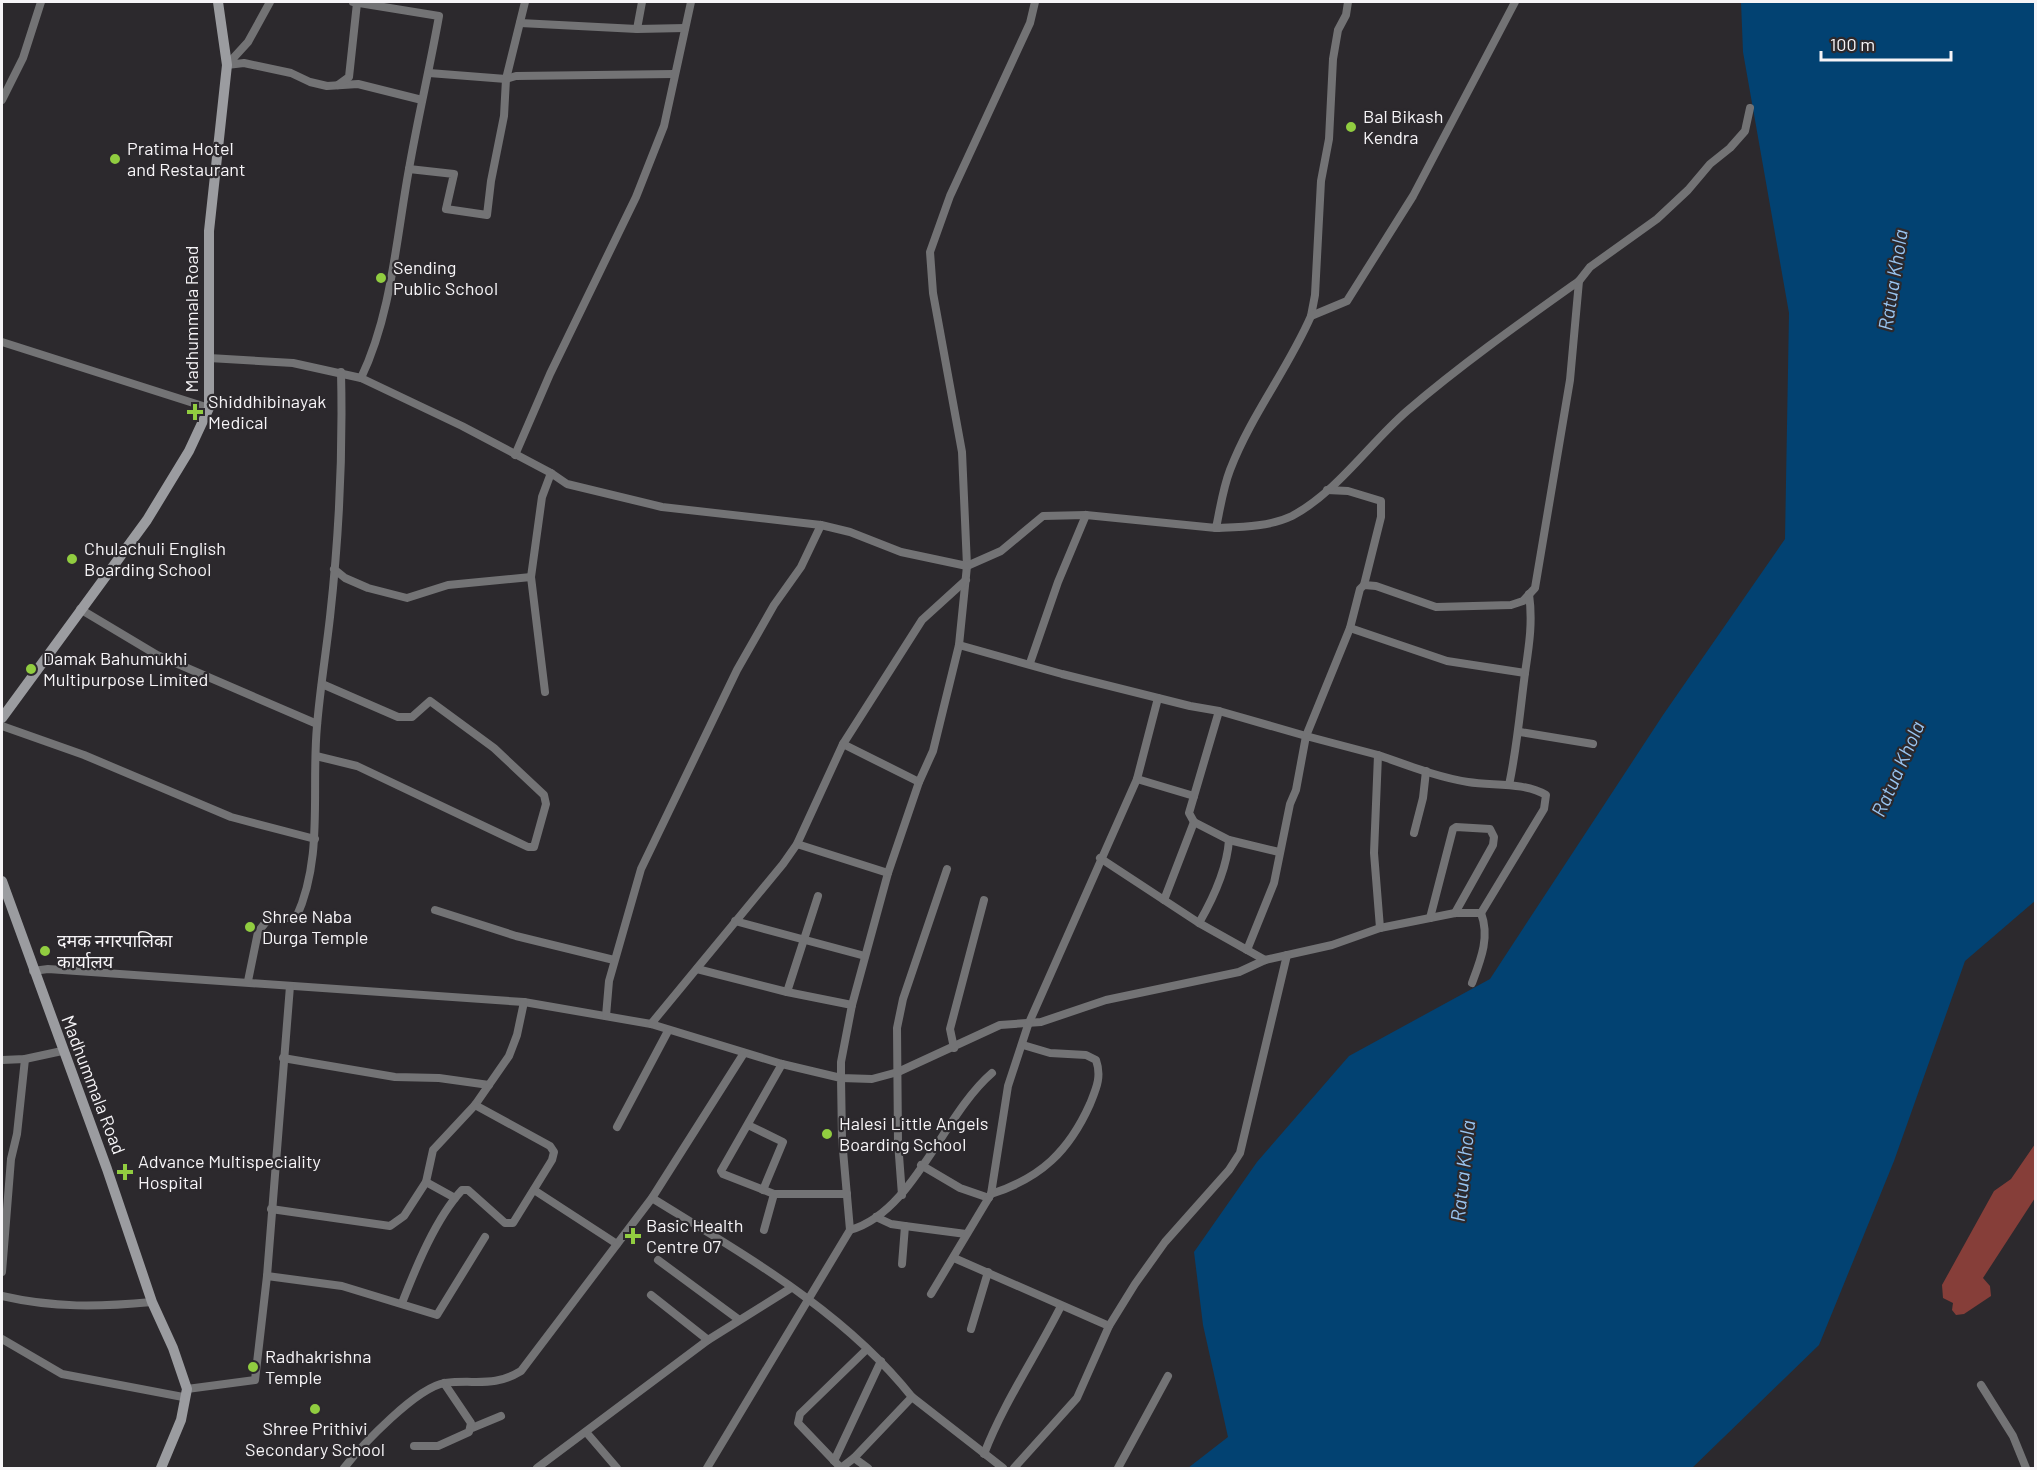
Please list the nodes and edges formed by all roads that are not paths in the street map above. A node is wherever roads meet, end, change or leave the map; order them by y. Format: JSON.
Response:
{"nodes":[{"id":1,"x":41,"y":2,"type":"edge"},
{"id":2,"x":218,"y":2,"type":"edge"},
{"id":3,"x":270,"y":2,"type":"edge"},
{"id":4,"x":355,"y":2,"type":"edge"},
{"id":5,"x":525,"y":2,"type":"edge"},
{"id":6,"x":642,"y":2,"type":"edge"},
{"id":7,"x":691,"y":2,"type":"edge"},
{"id":8,"x":1035,"y":2,"type":"edge"},
{"id":9,"x":1348,"y":2,"type":"edge"},
{"id":10,"x":1515,"y":2,"type":"edge"},
{"id":11,"x":413,"y":6,"type":"edge"},
{"id":12,"x":520,"y":22,"type":"junction"},
{"id":13,"x":685,"y":28,"type":"junction"},
{"id":14,"x":637,"y":29,"type":"junction"},
{"id":15,"x":227,"y":65,"type":"junction"},
{"id":16,"x":429,"y":72,"type":"junction"},
{"id":17,"x":674,"y":74,"type":"junction"},
{"id":18,"x":506,"y":79,"type":"junction"},
{"id":19,"x":336,"y":86,"type":"junction"},
{"id":20,"x":2,"y":100,"type":"edge"},
{"id":21,"x":422,"y":100,"type":"junction"},
{"id":22,"x":1750,"y":108,"type":"dead end"},
{"id":23,"x":409,"y":169,"type":"junction"},
{"id":24,"x":1579,"y":281,"type":"junction"},
{"id":25,"x":1311,"y":316,"type":"junction"},
{"id":26,"x":2,"y":342,"type":"edge"},
{"id":27,"x":209,"y":358,"type":"junction"},
{"id":28,"x":341,"y":372,"type":"junction"},
{"id":29,"x":361,"y":378,"type":"junction"},
{"id":30,"x":209,"y":408,"type":"junction"},
{"id":31,"x":515,"y":455,"type":"junction"},
{"id":32,"x":551,"y":473,"type":"junction"},
{"id":33,"x":1327,"y":490,"type":"junction"},
{"id":34,"x":1086,"y":515,"type":"junction"},
{"id":35,"x":821,"y":525,"type":"junction"},
{"id":36,"x":1216,"y":528,"type":"junction"},
{"id":37,"x":967,"y":566,"type":"junction"},
{"id":38,"x":334,"y":569,"type":"junction"},
{"id":39,"x":531,"y":577,"type":"junction"},
{"id":40,"x":966,"y":580,"type":"junction"},
{"id":41,"x":1364,"y":585,"type":"junction"},
{"id":42,"x":1529,"y":594,"type":"junction"},
{"id":43,"x":80,"y":609,"type":"junction"},
{"id":44,"x":1350,"y":628,"type":"junction"},
{"id":45,"x":959,"y":645,"type":"junction"},
{"id":46,"x":1030,"y":663,"type":"junction"},
{"id":47,"x":1525,"y":673,"type":"junction"},
{"id":48,"x":322,"y":684,"type":"junction"},
{"id":49,"x":545,"y":692,"type":"dead end"},
{"id":50,"x":1158,"y":698,"type":"junction"},
{"id":51,"x":1219,"y":711,"type":"junction"},
{"id":52,"x":2,"y":718,"type":"edge"},
{"id":53,"x":317,"y":724,"type":"junction"},
{"id":54,"x":2,"y":726,"type":"edge"},
{"id":55,"x":1520,"y":732,"type":"junction"},
{"id":56,"x":1306,"y":736,"type":"junction"},
{"id":57,"x":843,"y":744,"type":"junction"},
{"id":58,"x":1593,"y":744,"type":"dead end"},
{"id":59,"x":1378,"y":755,"type":"junction"},
{"id":60,"x":316,"y":756,"type":"junction"},
{"id":61,"x":1426,"y":771,"type":"junction"},
{"id":62,"x":1137,"y":779,"type":"junction"},
{"id":63,"x":919,"y":782,"type":"junction"},
{"id":64,"x":1509,"y":785,"type":"junction"},
{"id":65,"x":1194,"y":796,"type":"junction"},
{"id":66,"x":1194,"y":822,"type":"junction"},
{"id":67,"x":1414,"y":833,"type":"dead end"},
{"id":68,"x":315,"y":839,"type":"junction"},
{"id":69,"x":1229,"y":840,"type":"junction"},
{"id":70,"x":797,"y":844,"type":"junction"},
{"id":71,"x":1280,"y":852,"type":"junction"},
{"id":72,"x":1100,"y":858,"type":"junction"},
{"id":73,"x":947,"y":869,"type":"dead end"},
{"id":74,"x":888,"y":873,"type":"junction"},
{"id":75,"x":2,"y":881,"type":"edge"},
{"id":76,"x":818,"y":896,"type":"dead end"},
{"id":77,"x":984,"y":900,"type":"dead end"},
{"id":78,"x":1164,"y":900,"type":"junction"},
{"id":79,"x":435,"y":910,"type":"dead end"},
{"id":80,"x":1455,"y":913,"type":"junction"},
{"id":81,"x":1481,"y":913,"type":"junction"},
{"id":82,"x":1430,"y":918,"type":"junction"},
{"id":83,"x":735,"y":921,"type":"junction"},
{"id":84,"x":1199,"y":922,"type":"junction"},
{"id":85,"x":1380,"y":928,"type":"junction"},
{"id":86,"x":803,"y":941,"type":"junction"},
{"id":87,"x":1247,"y":950,"type":"junction"},
{"id":88,"x":1287,"y":955,"type":"junction"},
{"id":89,"x":865,"y":956,"type":"junction"},
{"id":90,"x":614,"y":960,"type":"junction"},
{"id":91,"x":1265,"y":960,"type":"junction"},
{"id":92,"x":697,"y":969,"type":"junction"},
{"id":93,"x":33,"y":971,"type":"junction"},
{"id":94,"x":248,"y":981,"type":"junction"},
{"id":95,"x":1472,"y":983,"type":"dead end"},
{"id":96,"x":290,"y":986,"type":"junction"},
{"id":97,"x":787,"y":992,"type":"junction"},
{"id":98,"x":524,"y":1002,"type":"junction"},
{"id":99,"x":852,"y":1005,"type":"junction"},
{"id":100,"x":606,"y":1016,"type":"junction"},
{"id":101,"x":651,"y":1024,"type":"junction"},
{"id":102,"x":1028,"y":1025,"type":"junction"},
{"id":103,"x":668,"y":1031,"type":"junction"},
{"id":104,"x":1023,"y":1045,"type":"junction"},
{"id":105,"x":954,"y":1048,"type":"junction"},
{"id":106,"x":62,"y":1051,"type":"junction"},
{"id":107,"x":744,"y":1053,"type":"junction"},
{"id":108,"x":283,"y":1058,"type":"junction"},
{"id":109,"x":25,"y":1059,"type":"junction"},
{"id":110,"x":2,"y":1060,"type":"edge"},
{"id":111,"x":782,"y":1064,"type":"junction"},
{"id":112,"x":898,"y":1072,"type":"junction"},
{"id":113,"x":992,"y":1073,"type":"dead end"},
{"id":114,"x":841,"y":1078,"type":"junction"},
{"id":115,"x":489,"y":1085,"type":"junction"},
{"id":116,"x":475,"y":1105,"type":"junction"},
{"id":117,"x":748,"y":1125,"type":"junction"},
{"id":118,"x":617,"y":1127,"type":"dead end"},
{"id":119,"x":921,"y":1165,"type":"junction"},
{"id":120,"x":426,"y":1182,"type":"junction"},
{"id":121,"x":534,"y":1190,"type":"junction"},
{"id":122,"x":763,"y":1190,"type":"junction"},
{"id":123,"x":774,"y":1194,"type":"junction"},
{"id":124,"x":847,"y":1194,"type":"junction"},
{"id":125,"x":902,"y":1195,"type":"junction"},
{"id":126,"x":990,"y":1196,"type":"junction"},
{"id":127,"x":455,"y":1198,"type":"junction"},
{"id":128,"x":652,"y":1198,"type":"junction"},
{"id":129,"x":271,"y":1209,"type":"junction"},
{"id":130,"x":876,"y":1217,"type":"junction"},
{"id":131,"x":904,"y":1226,"type":"junction"},
{"id":132,"x":764,"y":1230,"type":"dead end"},
{"id":133,"x":850,"y":1230,"type":"junction"},
{"id":134,"x":966,"y":1234,"type":"junction"},
{"id":135,"x":484,"y":1237,"type":"dead end"},
{"id":136,"x":617,"y":1244,"type":"junction"},
{"id":137,"x":954,"y":1258,"type":"junction"},
{"id":138,"x":658,"y":1260,"type":"dead end"},
{"id":139,"x":902,"y":1264,"type":"dead end"},
{"id":140,"x":2,"y":1272,"type":"edge"},
{"id":141,"x":988,"y":1272,"type":"junction"},
{"id":142,"x":267,"y":1276,"type":"junction"},
{"id":143,"x":791,"y":1288,"type":"junction"},
{"id":144,"x":651,"y":1294,"type":"dead end"},
{"id":145,"x":930,"y":1294,"type":"dead end"},
{"id":146,"x":2,"y":1296,"type":"edge"},
{"id":147,"x":807,"y":1299,"type":"junction"},
{"id":148,"x":152,"y":1302,"type":"junction"},
{"id":149,"x":402,"y":1303,"type":"junction"},
{"id":150,"x":1061,"y":1306,"type":"junction"},
{"id":151,"x":738,"y":1319,"type":"junction"},
{"id":152,"x":1109,"y":1326,"type":"junction"},
{"id":153,"x":971,"y":1329,"type":"dead end"},
{"id":154,"x":2,"y":1339,"type":"edge"},
{"id":155,"x":708,"y":1340,"type":"junction"},
{"id":156,"x":867,"y":1348,"type":"junction"},
{"id":157,"x":881,"y":1361,"type":"junction"},
{"id":158,"x":1168,"y":1376,"type":"dead end"},
{"id":159,"x":444,"y":1383,"type":"junction"},
{"id":160,"x":1982,"y":1385,"type":"dead end"},
{"id":161,"x":185,"y":1393,"type":"junction"},
{"id":162,"x":912,"y":1397,"type":"junction"},
{"id":163,"x":501,"y":1416,"type":"dead end"},
{"id":164,"x":472,"y":1428,"type":"junction"},
{"id":165,"x":586,"y":1432,"type":"junction"},
{"id":166,"x":414,"y":1446,"type":"dead end"},
{"id":167,"x":984,"y":1454,"type":"junction"},
{"id":168,"x":854,"y":1458,"type":"junction"},
{"id":169,"x":834,"y":1461,"type":"junction"},
{"id":170,"x":161,"y":1468,"type":"edge"},
{"id":171,"x":344,"y":1468,"type":"edge"},
{"id":172,"x":537,"y":1468,"type":"edge"},
{"id":173,"x":617,"y":1468,"type":"edge"},
{"id":174,"x":708,"y":1468,"type":"edge"},
{"id":175,"x":841,"y":1468,"type":"edge"},
{"id":176,"x":868,"y":1468,"type":"edge"},
{"id":177,"x":1003,"y":1468,"type":"edge"},
{"id":178,"x":1014,"y":1468,"type":"edge"},
{"id":179,"x":1118,"y":1468,"type":"edge"},
{"id":180,"x":2026,"y":1468,"type":"edge"}],
"edges":[{"from":1,"to":20,"type":"street"},
{"from":2,"to":15,"type":"street","name":"Madhummala Road"},
{"from":3,"to":15,"type":"street"},
{"from":4,"to":11,"type":"street"},
{"from":4,"to":19,"type":"street"},
{"from":5,"to":12,"type":"street"},
{"from":6,"to":14,"type":"street"},
{"from":7,"to":13,"type":"street"},
{"from":8,"to":37,"type":"street"},
{"from":9,"to":25,"type":"street"},
{"from":10,"to":25,"type":"street"},
{"from":11,"to":16,"type":"street"},
{"from":12,"to":14,"type":"street"},
{"from":12,"to":18,"type":"street"},
{"from":13,"to":14,"type":"street"},
{"from":13,"to":17,"type":"street"},
{"from":15,"to":19,"type":"street"},
{"from":15,"to":27,"type":"street","name":"Madhummala Road"},
{"from":16,"to":18,"type":"street"},
{"from":16,"to":21,"type":"street"},
{"from":17,"to":18,"type":"street"},
{"from":17,"to":31,"type":"street"},
{"from":18,"to":23,"type":"street"},
{"from":19,"to":21,"type":"street"},
{"from":21,"to":23,"type":"street"},
{"from":22,"to":24,"type":"street"},
{"from":23,"to":29,"type":"street"},
{"from":24,"to":33,"type":"street"},
{"from":24,"to":42,"type":"street"},
{"from":25,"to":36,"type":"street"},
{"from":26,"to":30,"type":"street"},
{"from":27,"to":28,"type":"street"},
{"from":27,"to":30,"type":"street","name":"Madhummala Road"},
{"from":28,"to":29,"type":"street"},
{"from":28,"to":38,"type":"street"},
{"from":29,"to":31,"type":"street"},
{"from":30,"to":43,"type":"street","name":"Madhummala Road"},
{"from":31,"to":32,"type":"street"},
{"from":32,"to":35,"type":"street"},
{"from":32,"to":39,"type":"street"},
{"from":33,"to":36,"type":"street"},
{"from":33,"to":41,"type":"street"},
{"from":34,"to":36,"type":"street"},
{"from":34,"to":37,"type":"street"},
{"from":34,"to":46,"type":"street"},
{"from":35,"to":37,"type":"street"},
{"from":35,"to":90,"type":"street"},
{"from":37,"to":40,"type":"street"},
{"from":38,"to":39,"type":"street"},
{"from":38,"to":48,"type":"street"},
{"from":39,"to":49,"type":"street"},
{"from":40,"to":45,"type":"street"},
{"from":40,"to":57,"type":"street"},
{"from":41,"to":42,"type":"street"},
{"from":41,"to":44,"type":"street"},
{"from":42,"to":47,"type":"street"},
{"from":43,"to":52,"type":"street","name":"Madhummala Road"},
{"from":43,"to":53,"type":"street"},
{"from":44,"to":47,"type":"street"},
{"from":44,"to":56,"type":"street"},
{"from":45,"to":46,"type":"street"},
{"from":45,"to":63,"type":"street"},
{"from":46,"to":50,"type":"street"},
{"from":47,"to":55,"type":"street"},
{"from":48,"to":53,"type":"street"},
{"from":48,"to":60,"type":"street"},
{"from":50,"to":51,"type":"street"},
{"from":50,"to":62,"type":"street"},
{"from":51,"to":56,"type":"street"},
{"from":51,"to":65,"type":"street"},
{"from":53,"to":60,"type":"street"},
{"from":54,"to":68,"type":"street"},
{"from":55,"to":58,"type":"street"},
{"from":55,"to":64,"type":"street"},
{"from":56,"to":59,"type":"street"},
{"from":56,"to":71,"type":"street"},
{"from":57,"to":63,"type":"street"},
{"from":57,"to":70,"type":"street"},
{"from":59,"to":61,"type":"street"},
{"from":59,"to":85,"type":"street"},
{"from":60,"to":68,"type":"street"},
{"from":61,"to":64,"type":"street"},
{"from":61,"to":67,"type":"street"},
{"from":62,"to":65,"type":"street"},
{"from":62,"to":72,"type":"street"},
{"from":63,"to":74,"type":"street"},
{"from":64,"to":81,"type":"street"},
{"from":65,"to":66,"type":"street"},
{"from":66,"to":69,"type":"street"},
{"from":66,"to":78,"type":"street"},
{"from":68,"to":94,"type":"street"},
{"from":69,"to":71,"type":"street"},
{"from":69,"to":84,"type":"street"},
{"from":70,"to":74,"type":"street"},
{"from":70,"to":83,"type":"street"},
{"from":71,"to":87,"type":"street"},
{"from":72,"to":78,"type":"street"},
{"from":72,"to":102,"type":"street"},
{"from":73,"to":112,"type":"street"},
{"from":74,"to":89,"type":"street"},
{"from":75,"to":93,"type":"street","name":"Madhummala Road"},
{"from":76,"to":86,"type":"street"},
{"from":77,"to":105,"type":"street"},
{"from":78,"to":84,"type":"street"},
{"from":79,"to":90,"type":"street"},
{"from":80,"to":81,"type":"street"},
{"from":80,"to":82,"type":"street"},
{"from":80,"to":82,"type":"street"},
{"from":81,"to":95,"type":"street"},
{"from":82,"to":85,"type":"street"},
{"from":83,"to":86,"type":"street"},
{"from":83,"to":92,"type":"street"},
{"from":84,"to":87,"type":"street"},
{"from":85,"to":88,"type":"street"},
{"from":86,"to":89,"type":"street"},
{"from":86,"to":97,"type":"street"},
{"from":87,"to":91,"type":"street"},
{"from":88,"to":91,"type":"street"},
{"from":88,"to":152,"type":"street"},
{"from":89,"to":99,"type":"street"},
{"from":90,"to":100,"type":"street"},
{"from":91,"to":102,"type":"street"},
{"from":92,"to":97,"type":"street"},
{"from":92,"to":101,"type":"street"},
{"from":93,"to":94,"type":"street"},
{"from":93,"to":106,"type":"street","name":"Madhummala Road"},
{"from":94,"to":96,"type":"street"},
{"from":96,"to":98,"type":"street"},
{"from":96,"to":108,"type":"street"},
{"from":97,"to":99,"type":"street"},
{"from":98,"to":100,"type":"street"},
{"from":98,"to":115,"type":"street"},
{"from":99,"to":114,"type":"street"},
{"from":100,"to":101,"type":"street"},
{"from":101,"to":103,"type":"street"},
{"from":102,"to":104,"type":"street"},
{"from":102,"to":105,"type":"street"},
{"from":103,"to":107,"type":"street"},
{"from":103,"to":118,"type":"street"},
{"from":104,"to":126,"type":"street"},
{"from":104,"to":126,"type":"street"},
{"from":105,"to":112,"type":"street"},
{"from":106,"to":109,"type":"street"},
{"from":106,"to":148,"type":"street","name":"Madhummala Road"},
{"from":107,"to":111,"type":"street"},
{"from":107,"to":128,"type":"street"},
{"from":108,"to":115,"type":"street"},
{"from":108,"to":129,"type":"street"},
{"from":109,"to":110,"type":"street"},
{"from":109,"to":140,"type":"street"},
{"from":111,"to":114,"type":"street"},
{"from":111,"to":117,"type":"street"},
{"from":112,"to":114,"type":"street"},
{"from":112,"to":125,"type":"street"},
{"from":113,"to":119,"type":"street"},
{"from":114,"to":124,"type":"street"},
{"from":115,"to":116,"type":"street"},
{"from":116,"to":120,"type":"street"},
{"from":116,"to":121,"type":"street"},
{"from":117,"to":122,"type":"street"},
{"from":117,"to":122,"type":"street"},
{"from":119,"to":125,"type":"street"},
{"from":119,"to":126,"type":"street"},
{"from":120,"to":127,"type":"street"},
{"from":120,"to":129,"type":"street"},
{"from":121,"to":127,"type":"street"},
{"from":121,"to":136,"type":"street"},
{"from":122,"to":123,"type":"street"},
{"from":123,"to":124,"type":"street"},
{"from":123,"to":132,"type":"street"},
{"from":124,"to":133,"type":"street"},
{"from":125,"to":130,"type":"street"},
{"from":126,"to":134,"type":"street"},
{"from":127,"to":149,"type":"street"},
{"from":128,"to":136,"type":"street"},
{"from":128,"to":143,"type":"street"},
{"from":129,"to":142,"type":"street"},
{"from":130,"to":131,"type":"street"},
{"from":130,"to":133,"type":"street"},
{"from":131,"to":134,"type":"street"},
{"from":131,"to":139,"type":"street"},
{"from":133,"to":147,"type":"street"},
{"from":134,"to":137,"type":"street"},
{"from":135,"to":149,"type":"street"},
{"from":136,"to":159,"type":"street"},
{"from":137,"to":141,"type":"street"},
{"from":137,"to":145,"type":"street"},
{"from":138,"to":151,"type":"street"},
{"from":141,"to":150,"type":"street"},
{"from":141,"to":153,"type":"street"},
{"from":142,"to":149,"type":"street"},
{"from":142,"to":161,"type":"street"},
{"from":143,"to":147,"type":"street"},
{"from":143,"to":151,"type":"street"},
{"from":144,"to":155,"type":"street"},
{"from":146,"to":148,"type":"street"},
{"from":147,"to":156,"type":"street"},
{"from":147,"to":174,"type":"street"},
{"from":148,"to":161,"type":"street","name":"Madhummala Road"},
{"from":150,"to":152,"type":"street"},
{"from":150,"to":167,"type":"street"},
{"from":151,"to":155,"type":"street"},
{"from":152,"to":178,"type":"street"},
{"from":154,"to":161,"type":"street"},
{"from":155,"to":165,"type":"street"},
{"from":156,"to":157,"type":"street"},
{"from":156,"to":169,"type":"street"},
{"from":157,"to":162,"type":"street"},
{"from":157,"to":169,"type":"street"},
{"from":158,"to":179,"type":"street"},
{"from":159,"to":164,"type":"street"},
{"from":159,"to":171,"type":"street"},
{"from":160,"to":180,"type":"street"},
{"from":161,"to":170,"type":"street","name":"Madhummala Road"},
{"from":162,"to":167,"type":"street"},
{"from":162,"to":168,"type":"street"},
{"from":163,"to":164,"type":"street"},
{"from":164,"to":166,"type":"street"},
{"from":165,"to":172,"type":"street"},
{"from":165,"to":173,"type":"street"},
{"from":167,"to":177,"type":"street"},
{"from":168,"to":175,"type":"street"},
{"from":168,"to":176,"type":"street"},
{"from":169,"to":175,"type":"street"}]}
